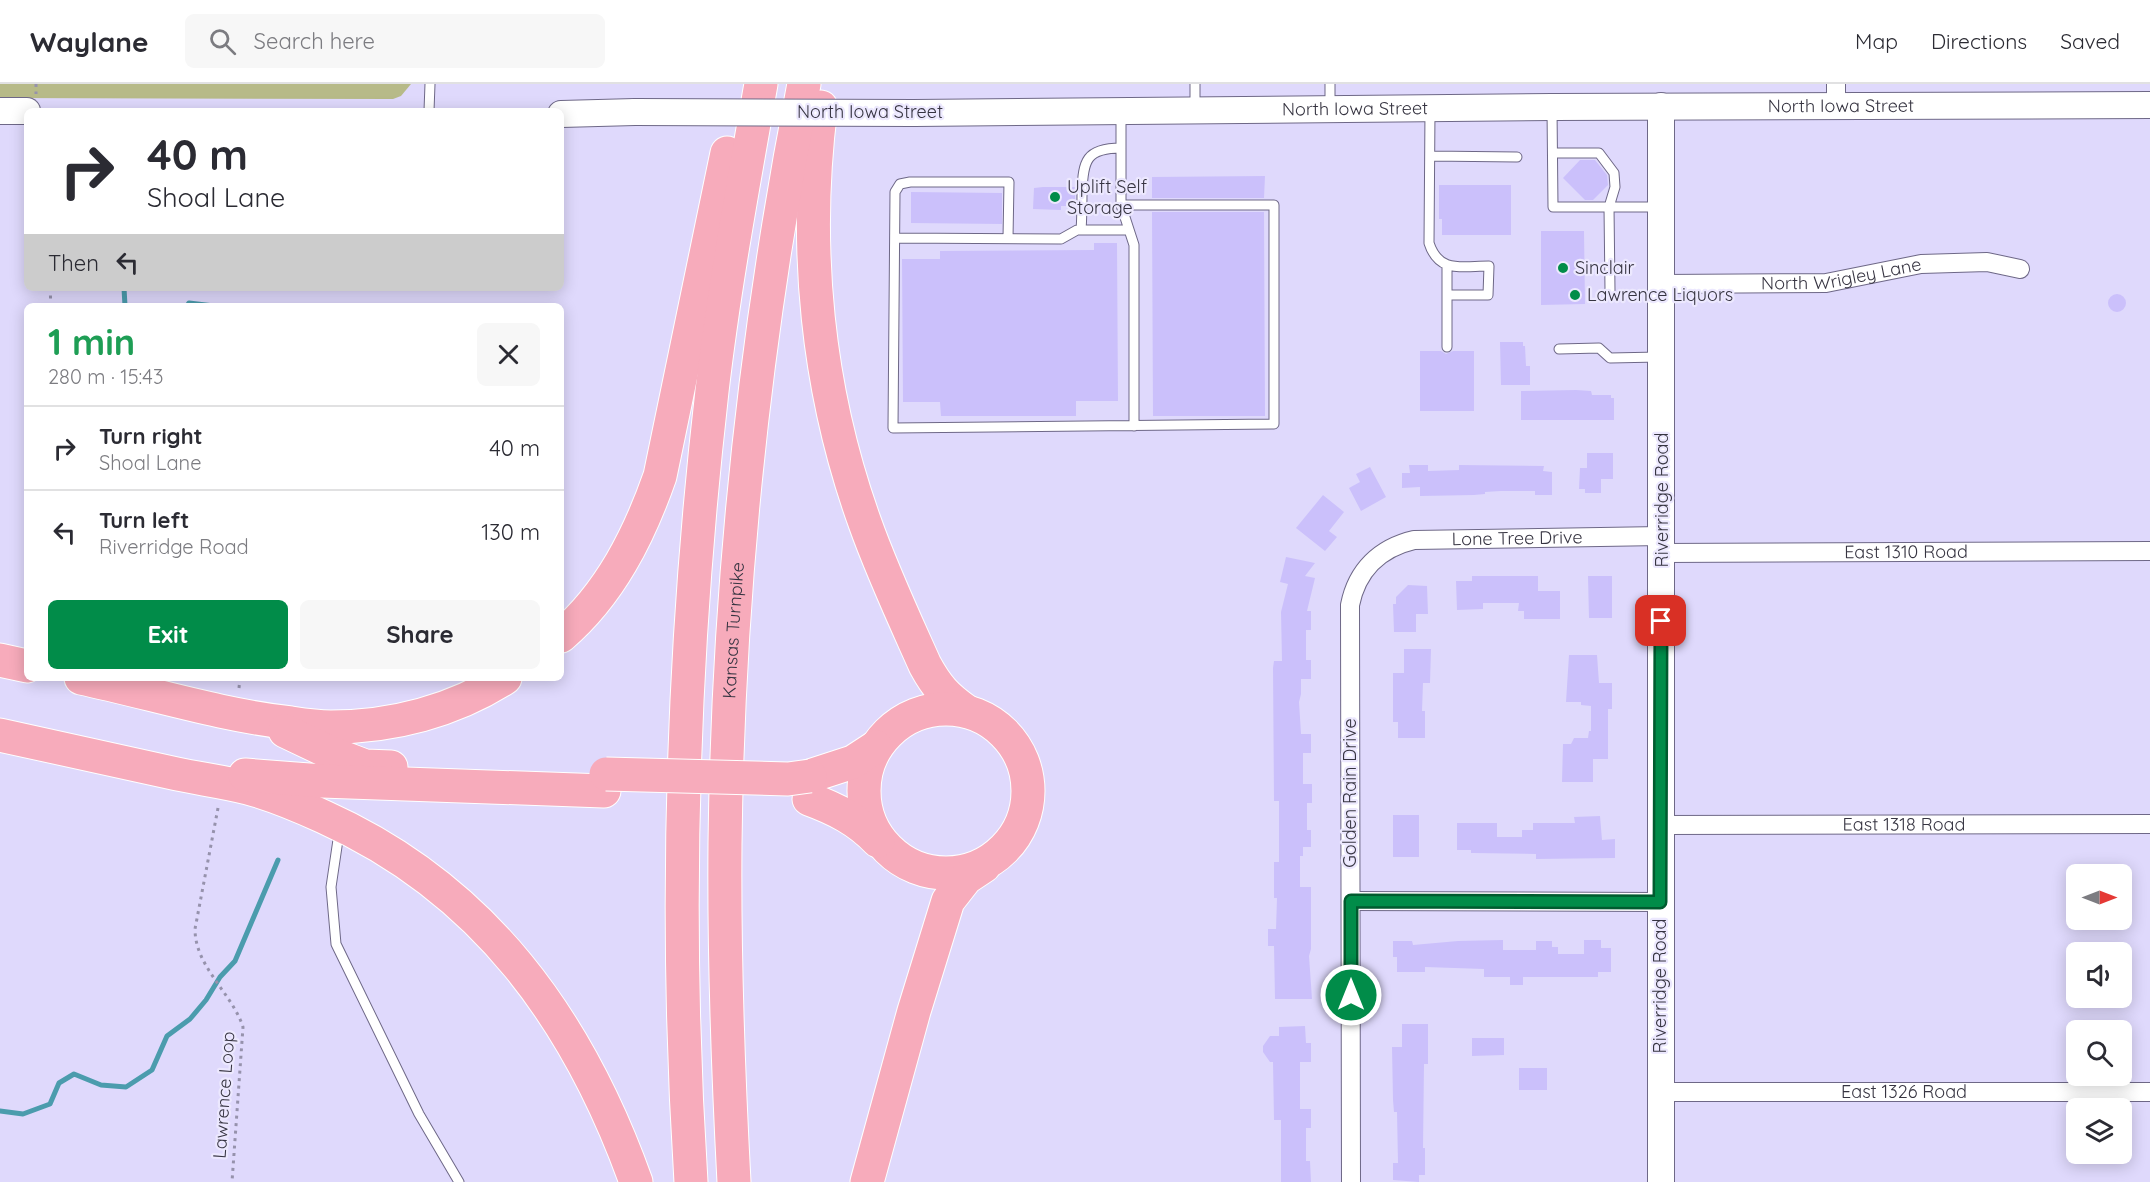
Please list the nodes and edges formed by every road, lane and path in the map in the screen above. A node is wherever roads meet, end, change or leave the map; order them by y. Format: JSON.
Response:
{"nodes":[{"id":1,"x":36,"y":84,"type":"edge"},
{"id":2,"x":430,"y":84,"type":"edge"},
{"id":3,"x":753,"y":84,"type":"edge"},
{"id":4,"x":761,"y":84,"type":"edge"},
{"id":5,"x":804,"y":84,"type":"edge"},
{"id":6,"x":824,"y":84,"type":"edge"},
{"id":7,"x":1195,"y":84,"type":"edge"},
{"id":8,"x":1836,"y":95,"type":"edge"},
{"id":9,"x":1330,"y":96,"type":"edge"},
{"id":10,"x":31,"y":103,"type":"edge"},
{"id":11,"x":2150,"y":105,"type":"edge"},
{"id":12,"x":1661,"y":106,"type":"junction"},
{"id":13,"x":1552,"y":107,"type":"junction"},
{"id":14,"x":429,"y":108,"type":"edge"},
{"id":15,"x":1430,"y":108,"type":"junction"},
{"id":16,"x":0,"y":111,"type":"edge"},
{"id":17,"x":1120,"y":111,"type":"junction"},
{"id":18,"x":1195,"y":111,"type":"junction"},
{"id":19,"x":564,"y":114,"type":"edge"},
{"id":20,"x":1120,"y":148,"type":"junction"},
{"id":21,"x":1553,"y":153,"type":"junction"},
{"id":22,"x":1430,"y":156,"type":"junction"},
{"id":23,"x":1517,"y":157,"type":"dead end"},
{"id":24,"x":1120,"y":205,"type":"junction"},
{"id":25,"x":1610,"y":207,"type":"junction"},
{"id":26,"x":1661,"y":207,"type":"junction"},
{"id":27,"x":1081,"y":230,"type":"junction"},
{"id":28,"x":1128,"y":230,"type":"junction"},
{"id":29,"x":895,"y":238,"type":"junction"},
{"id":30,"x":1008,"y":238,"type":"junction"},
{"id":31,"x":1447,"y":267,"type":"junction"},
{"id":32,"x":2020,"y":269,"type":"dead end"},
{"id":33,"x":1662,"y":284,"type":"junction"},
{"id":34,"x":1610,"y":290,"type":"dead end"},
{"id":35,"x":1447,"y":295,"type":"junction"},
{"id":36,"x":1447,"y":347,"type":"dead end"},
{"id":37,"x":1559,"y":348,"type":"dead end"},
{"id":38,"x":1661,"y":357,"type":"junction"},
{"id":39,"x":1134,"y":426,"type":"junction"},
{"id":40,"x":1661,"y":544,"type":"junction"},
{"id":41,"x":2150,"y":551,"type":"edge"},
{"id":42,"x":1377,"y":557,"type":"joint"},
{"id":43,"x":564,"y":633,"type":"edge"},
{"id":44,"x":0,"y":660,"type":"edge"},
{"id":45,"x":24,"y":665,"type":"edge"},
{"id":46,"x":94,"y":681,"type":"edge"},
{"id":47,"x":240,"y":681,"type":"edge"},
{"id":48,"x":499,"y":681,"type":"edge"},
{"id":49,"x":239,"y":688,"type":"dead end"},
{"id":50,"x":966,"y":711,"type":"junction"},
{"id":51,"x":261,"y":720,"type":"junction"},
{"id":52,"x":0,"y":735,"type":"edge"},
{"id":53,"x":876,"y":747,"type":"junction"},
{"id":54,"x":195,"y":777,"type":"junction"},
{"id":55,"x":605,"y":782,"type":"junction"},
{"id":56,"x":810,"y":787,"type":"junction"},
{"id":57,"x":218,"y":808,"type":"dead end"},
{"id":58,"x":2150,"y":824,"type":"edge"},
{"id":59,"x":340,"y":825,"type":"junction"},
{"id":60,"x":1660,"y":825,"type":"junction"},
{"id":61,"x":882,"y":844,"type":"junction"},
{"id":62,"x":990,"y":862,"type":"junction"},
{"id":63,"x":1351,"y":901,"type":"junction"},
{"id":64,"x":1660,"y":902,"type":"junction"},
{"id":65,"x":1660,"y":1092,"type":"junction"},
{"id":66,"x":2150,"y":1092,"type":"edge"},
{"id":67,"x":232,"y":1182,"type":"edge"},
{"id":68,"x":459,"y":1182,"type":"edge"},
{"id":69,"x":636,"y":1182,"type":"edge"},
{"id":70,"x":691,"y":1182,"type":"edge"},
{"id":71,"x":734,"y":1182,"type":"edge"},
{"id":72,"x":867,"y":1182,"type":"edge"},
{"id":73,"x":1351,"y":1182,"type":"edge"},
{"id":74,"x":1661,"y":1182,"type":"edge"}],
"edges":[{"from":1,"to":10,"type":"path"},
{"from":2,"to":14,"type":"lane"},
{"from":3,"to":43,"type":"highway"},
{"from":4,"to":70,"type":"highway"},
{"from":5,"to":71,"type":"highway","name":"Kansas Turnpike"},
{"from":6,"to":50,"type":"highway"},
{"from":7,"to":18,"type":"lane"},
{"from":8,"to":11,"type":"main road","name":"North Iowa Street"},
{"from":8,"to":12,"type":"main road","name":"North Iowa Street"},
{"from":9,"to":15,"type":"main road","name":"North Iowa Street"},
{"from":9,"to":18,"type":"main road","name":"North Iowa Street"},
{"from":10,"to":16,"type":"main road"},
{"from":12,"to":13,"type":"main road","name":"North Iowa Street"},
{"from":12,"to":26,"type":"main road","name":"Riverridge Road"},
{"from":13,"to":15,"type":"main road","name":"North Iowa Street"},
{"from":13,"to":21,"type":"lane"},
{"from":15,"to":22,"type":"lane"},
{"from":17,"to":18,"type":"main road","name":"North Iowa Street"},
{"from":17,"to":19,"type":"main road","name":"North Iowa Street","bridge":true},
{"from":17,"to":20,"type":"lane"},
{"from":20,"to":24,"type":"lane"},
{"from":20,"to":27,"type":"lane"},
{"from":21,"to":25,"type":"lane"},
{"from":21,"to":25,"type":"lane"},
{"from":22,"to":23,"type":"lane"},
{"from":22,"to":31,"type":"lane"},
{"from":24,"to":28,"type":"lane"},
{"from":24,"to":39,"type":"lane"},
{"from":25,"to":26,"type":"lane"},
{"from":25,"to":34,"type":"lane"},
{"from":26,"to":33,"type":"main road","name":"Riverridge Road"},
{"from":27,"to":28,"type":"lane"},
{"from":27,"to":30,"type":"lane"},
{"from":28,"to":39,"type":"lane"},
{"from":29,"to":30,"type":"lane"},
{"from":29,"to":30,"type":"lane"},
{"from":29,"to":39,"type":"lane"},
{"from":31,"to":35,"type":"lane"},
{"from":31,"to":35,"type":"lane"},
{"from":32,"to":33,"type":"street","name":"North Wrigley Lane"},
{"from":33,"to":38,"type":"main road","name":"Riverridge Road"},
{"from":35,"to":36,"type":"lane"},
{"from":37,"to":38,"type":"lane"},
{"from":38,"to":40,"type":"main road","name":"Riverridge Road"},
{"from":40,"to":41,"type":"street","name":"East 1310 Road"},
{"from":40,"to":42,"type":"street","name":"Lone Tree Drive"},
{"from":40,"to":60,"type":"main road","name":"Riverridge Road"},
{"from":42,"to":63,"type":"street","name":"Golden Rain Drive"},
{"from":44,"to":45,"type":"highway"},
{"from":46,"to":51,"type":"highway"},
{"from":47,"to":49,"type":"path"},
{"from":48,"to":51,"type":"highway"},
{"from":50,"to":53,"type":"highway"},
{"from":50,"to":62,"type":"highway"},
{"from":51,"to":55,"type":"highway"},
{"from":52,"to":54,"type":"highway"},
{"from":53,"to":56,"type":"highway"},
{"from":53,"to":61,"type":"highway"},
{"from":54,"to":55,"type":"highway"},
{"from":54,"to":59,"type":"highway"},
{"from":55,"to":56,"type":"highway","bridge":true},
{"from":56,"to":61,"type":"highway"},
{"from":57,"to":67,"type":"path","name":"Lawrence Loop"},
{"from":58,"to":60,"type":"street","name":"East 1318 Road"},
{"from":59,"to":68,"type":"lane"},
{"from":59,"to":69,"type":"highway"},
{"from":60,"to":64,"type":"main road","name":"Riverridge Road"},
{"from":61,"to":62,"type":"highway"},
{"from":62,"to":72,"type":"highway"},
{"from":63,"to":64,"type":"street"},
{"from":63,"to":73,"type":"street","name":"Golden Rain Drive"},
{"from":64,"to":65,"type":"main road","name":"Riverridge Road"},
{"from":65,"to":66,"type":"street","name":"East 1326 Road"},
{"from":65,"to":74,"type":"main road","name":"Riverridge Road"}]}
